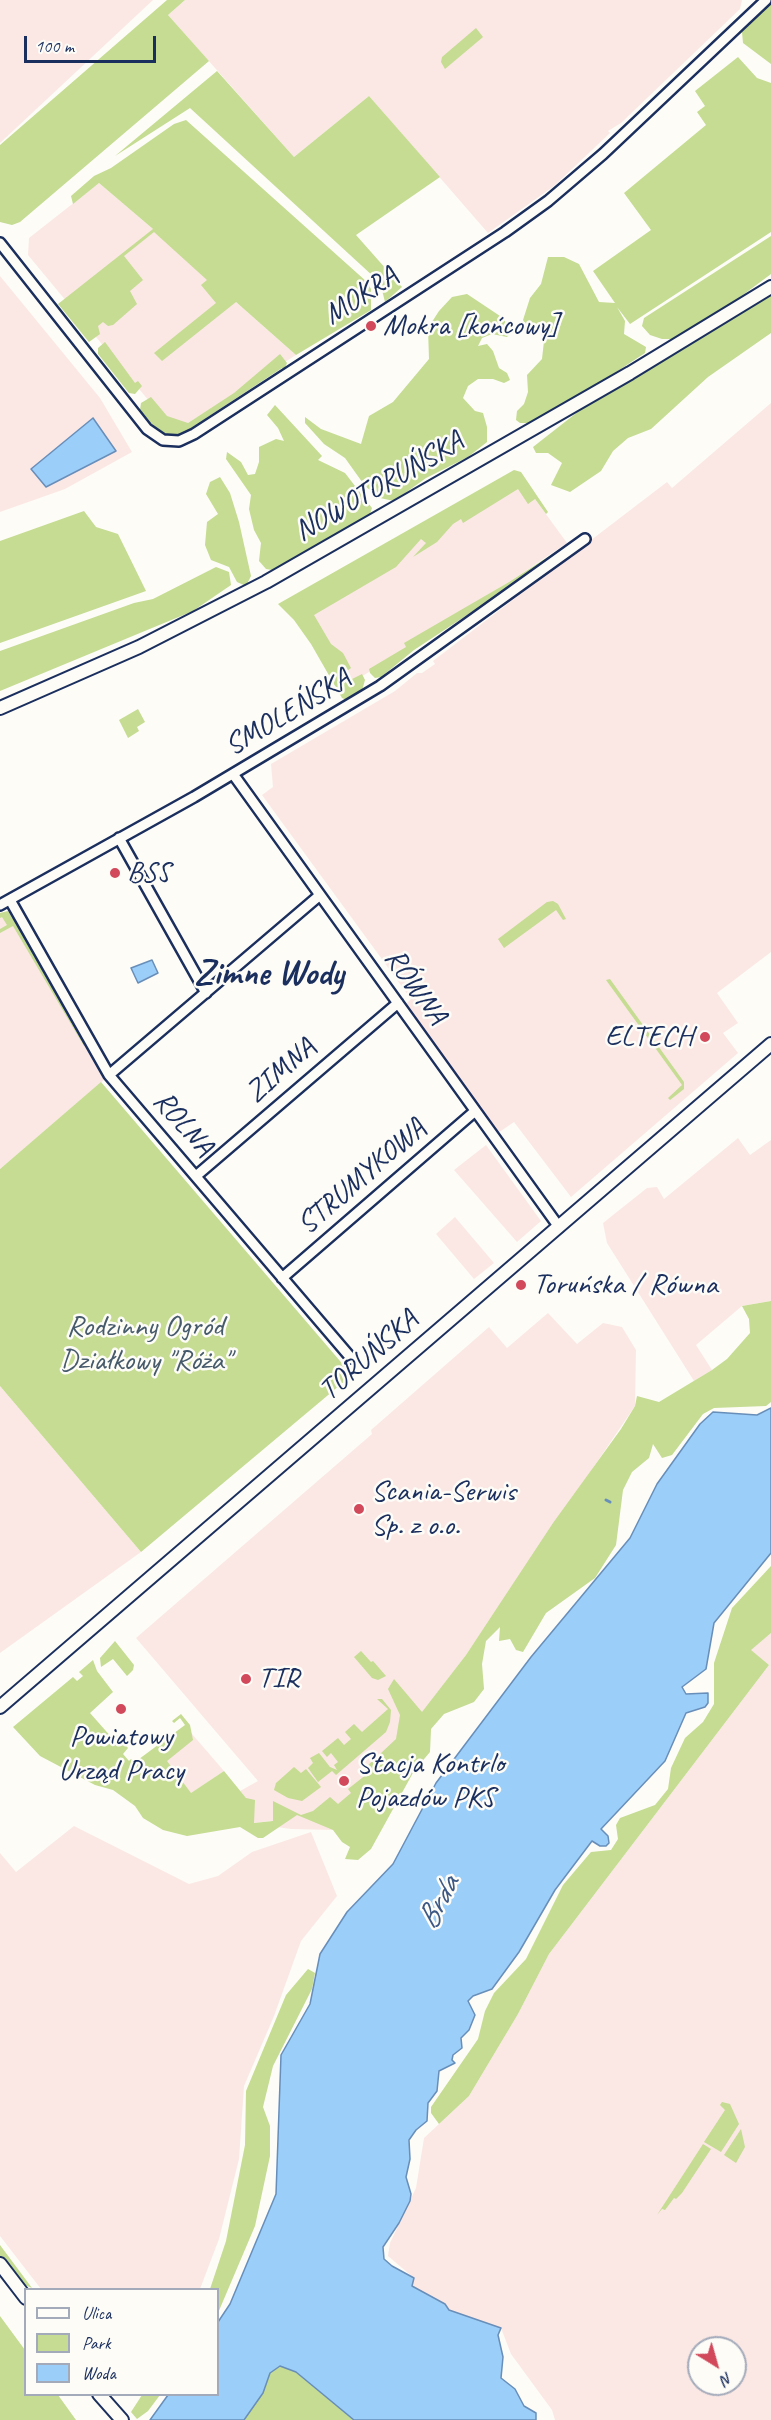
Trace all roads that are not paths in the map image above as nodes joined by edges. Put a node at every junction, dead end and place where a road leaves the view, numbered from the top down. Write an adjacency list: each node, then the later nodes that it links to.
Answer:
1 (766, 0): 2 (street, MOKRA)
2 (0, 243)
3 (771, 287): 5 (street, NOWOTORUŃSKA)
4 (585, 539): 6 (street, SMOLEŃSKA)
5 (0, 708)
6 (233, 774): 7 (street, SMOLEŃSKA); 8 (street, RÓWNA)
7 (119, 838): 9 (street, SMOLEŃSKA); 11 (street)
8 (320, 895): 11 (street); 12 (street, RÓWNA)
9 (10, 900): 10 (street, SMOLEŃSKA); 14 (street, ROLNA)
10 (0, 905)
11 (206, 993): 14 (street)
12 (398, 1003): 15 (street, RÓWNA); 16 (street, ZIMNA)
13 (771, 1044): 17 (street, TORUŃSKA)
14 (110, 1075): 16 (street, ROLNA)
15 (474, 1112): 17 (street, RÓWNA); 18 (street, STRUMYKOWA)
16 (196, 1176): 18 (street, ROLNA)
17 (559, 1227): 20 (street, TORUŃSKA)
18 (282, 1278): 19 (street, ROLNA)
19 (351, 1358)
20 (0, 1707)
21 (0, 2264): 22 (street)
22 (24, 2295)
23 (101, 2396): 24 (street)
24 (122, 2420)

